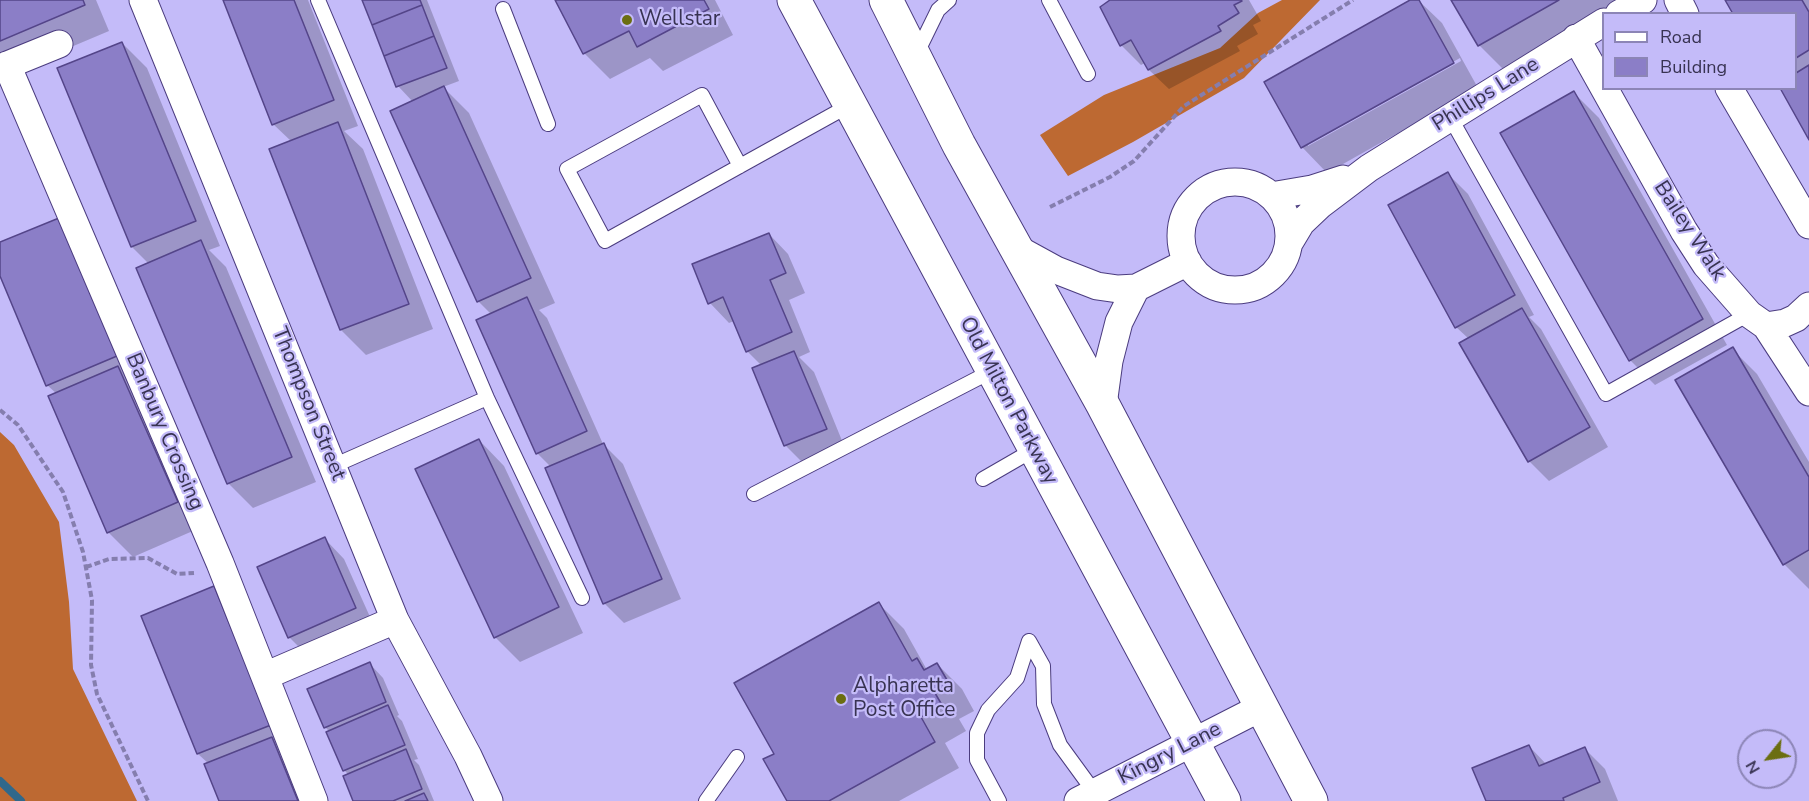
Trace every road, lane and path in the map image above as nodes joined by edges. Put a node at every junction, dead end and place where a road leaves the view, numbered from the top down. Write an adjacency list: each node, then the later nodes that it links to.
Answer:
1 (143, 0): 40 (street, Thompson Street)
2 (318, 0): 36 (lane)
3 (794, 0): 20 (highway, Old Milton Parkway)
4 (886, 0): 14 (highway)
5 (949, 0): 14 (lane)
6 (1049, 0): 16 (lane)
7 (1353, 0): 26 (path)
8 (1643, 0): 10 (street)
9 (503, 9): 22 (lane)
10 (1622, 12)
11 (1602, 23): 12 (street, Phillips Lane)
12 (1576, 38): 17 (street, Bailey Walk); 21 (street, Phillips Lane)
13 (58, 44): 15 (street)
14 (916, 57): 29 (highway)
15 (3, 66): 43 (street, Banbury Crossing)
16 (1088, 74)
17 (1602, 84)
18 (1605, 90): 33 (street, Bailey Walk)
19 (1730, 90): 27 (street)
20 (850, 105): 23 (lane); 34 (highway, Old Milton Parkway)
21 (1450, 117): 24 (street, Phillips Lane); 33 (lane)
22 (548, 124)
23 (740, 166): 23 (lane)
24 (1369, 168): 25 (street, Phillips Lane); 28 (street, Phillips Lane)
25 (1271, 196): 28 (street); 30 (street)
26 (1050, 207)
27 (1809, 225)
28 (1289, 243): 30 (street)
29 (1014, 246): 31 (street); 37 (highway)
30 (1188, 262): 31 (street)
31 (1136, 288): 37 (street)
32 (1809, 306): 33 (street)
33 (1758, 320): 35 (street, Bailey Walk)
34 (992, 371): 39 (highway, Old Milton Parkway); 42 (lane)
35 (1809, 392)
36 (487, 398): 40 (lane); 45 (lane)
37 (1103, 405): 48 (highway)
38 (0, 410): 44 (path)
39 (1035, 449): 41 (lane); 49 (highway, Old Milton Parkway)
40 (333, 466): 46 (street, Thompson Street)
41 (983, 479)
42 (754, 494)
43 (220, 563): 44 (path); 47 (street, Banbury Crossing)
44 (86, 567): 52 (path)
45 (582, 598)
46 (395, 620): 47 (street); 54 (street, Thompson Street)
47 (265, 676): 53 (street, Banbury Crossing)
48 (1262, 707): 49 (street, Kingry Lane); 58 (highway)
49 (1193, 742): 51 (street, Kingry Lane); 57 (highway, Old Milton Parkway)
50 (737, 757): 55 (lane)
51 (1087, 797): 56 (lane)
52 (148, 801)
53 (314, 801)
54 (489, 801)
55 (706, 801)
56 (999, 801)
57 (1224, 801)
58 (1311, 801)

